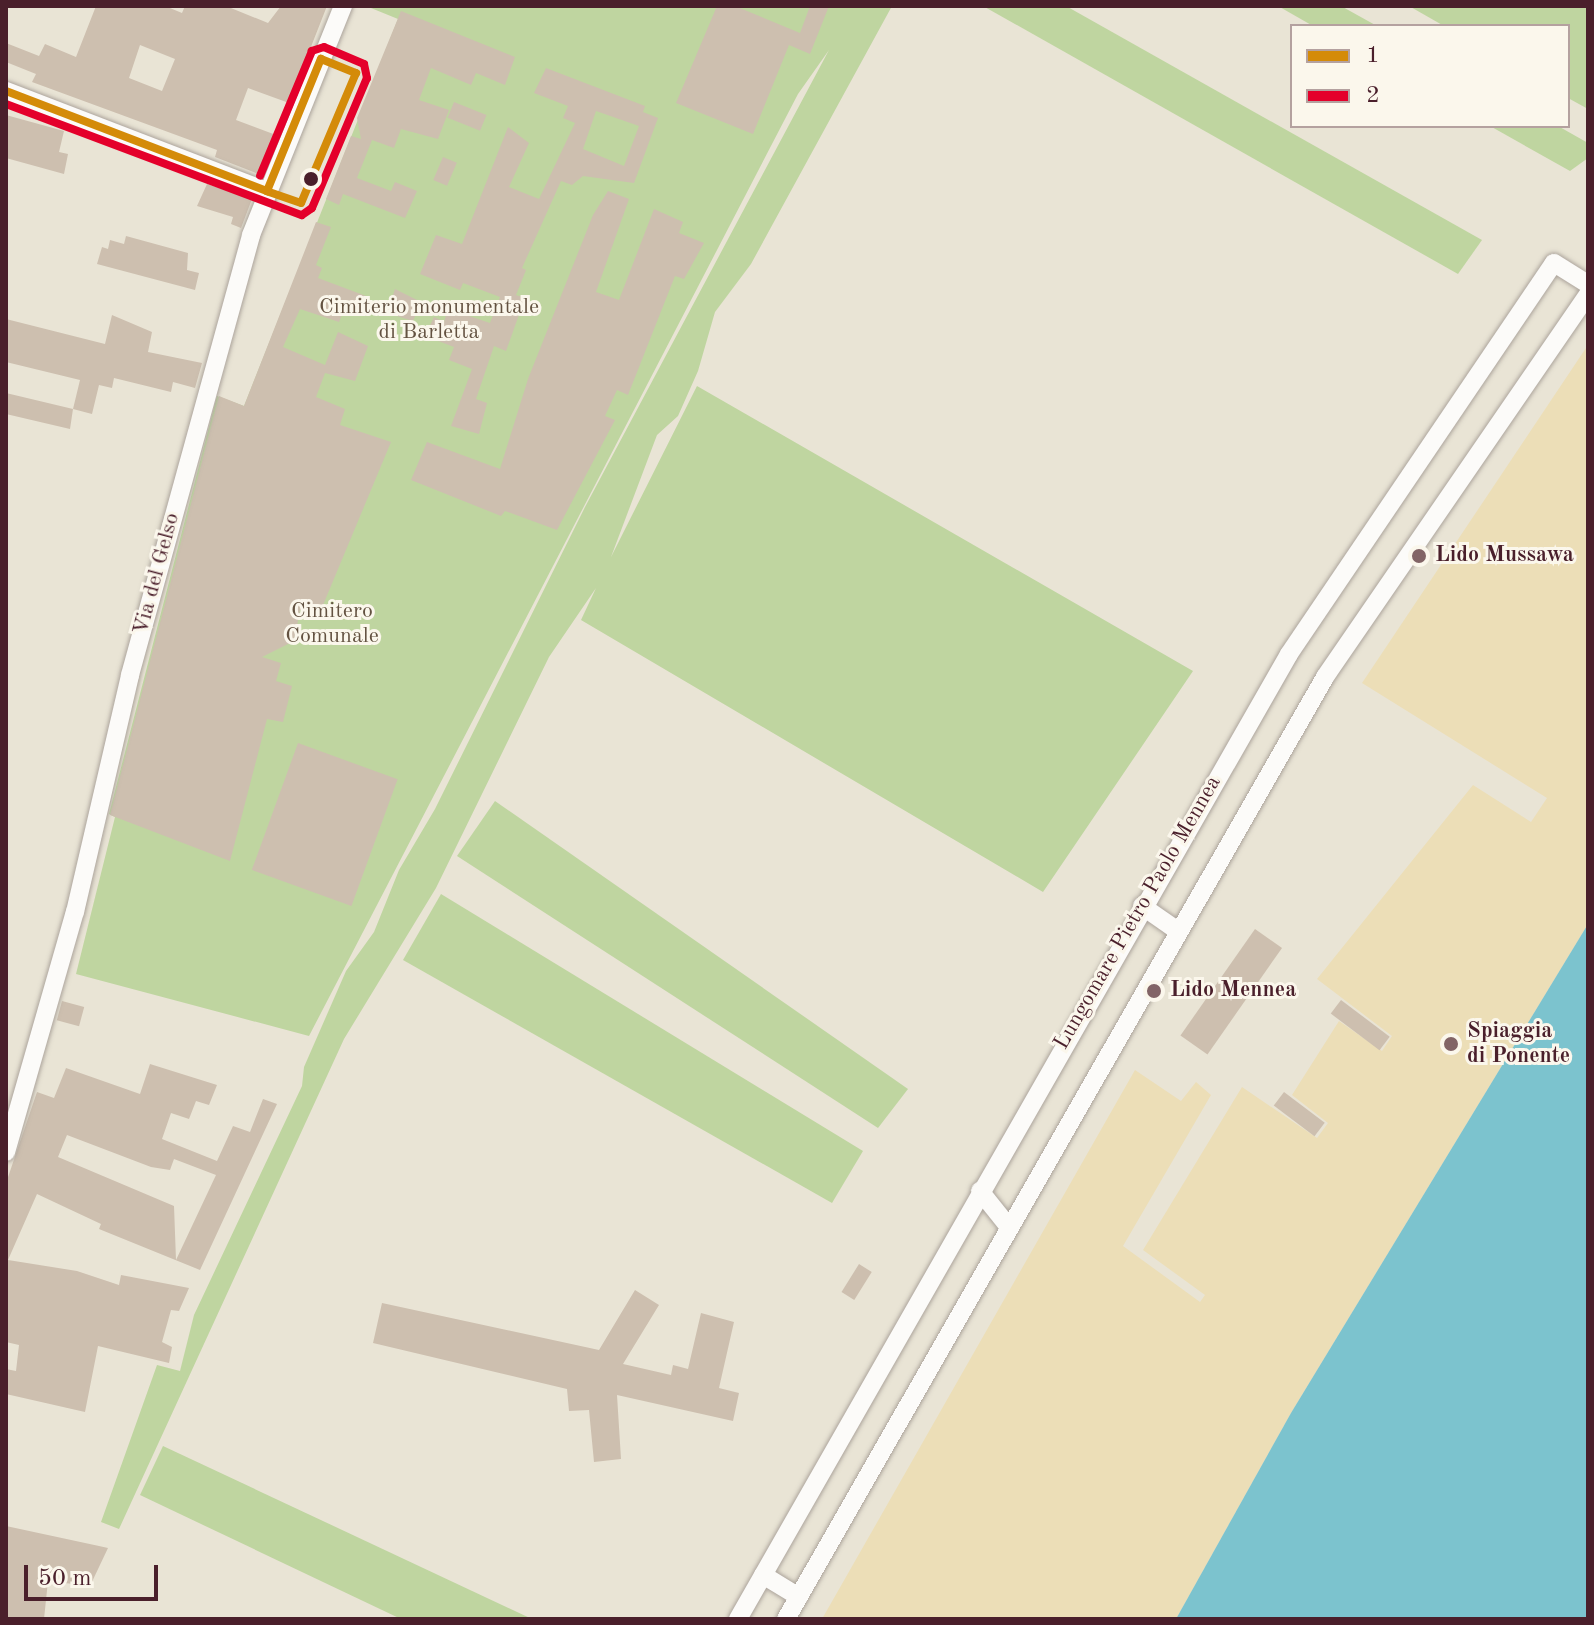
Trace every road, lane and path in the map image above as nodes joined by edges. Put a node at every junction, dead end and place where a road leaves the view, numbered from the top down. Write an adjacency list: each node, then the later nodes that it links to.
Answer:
1 (343, 6): 3 (street, Via del Gelso)
2 (6, 91): 3 (street)
3 (267, 191): 8 (street, Via del Gelso)
4 (1588, 284): 6 (street, Lungomare Pietro Paolo Mennea)
5 (1588, 294): 7 (street, Lungomare Pietro Paolo Mennea)
6 (1142, 906): 7 (street); 9 (street, Lungomare Pietro Paolo Mennea)
7 (1178, 931): 10 (street, Lungomare Pietro Paolo Mennea)
8 (6, 1152)
9 (980, 1191): 10 (street); 11 (street, Lungomare Pietro Paolo Mennea)
10 (1008, 1226): 12 (street, Lungomare Pietro Paolo Mennea)
11 (763, 1575): 12 (street); 13 (street, Lungomare Pietro Paolo Mennea)
12 (799, 1597): 14 (street, Lungomare Pietro Paolo Mennea)
13 (738, 1619)
14 (786, 1619)

